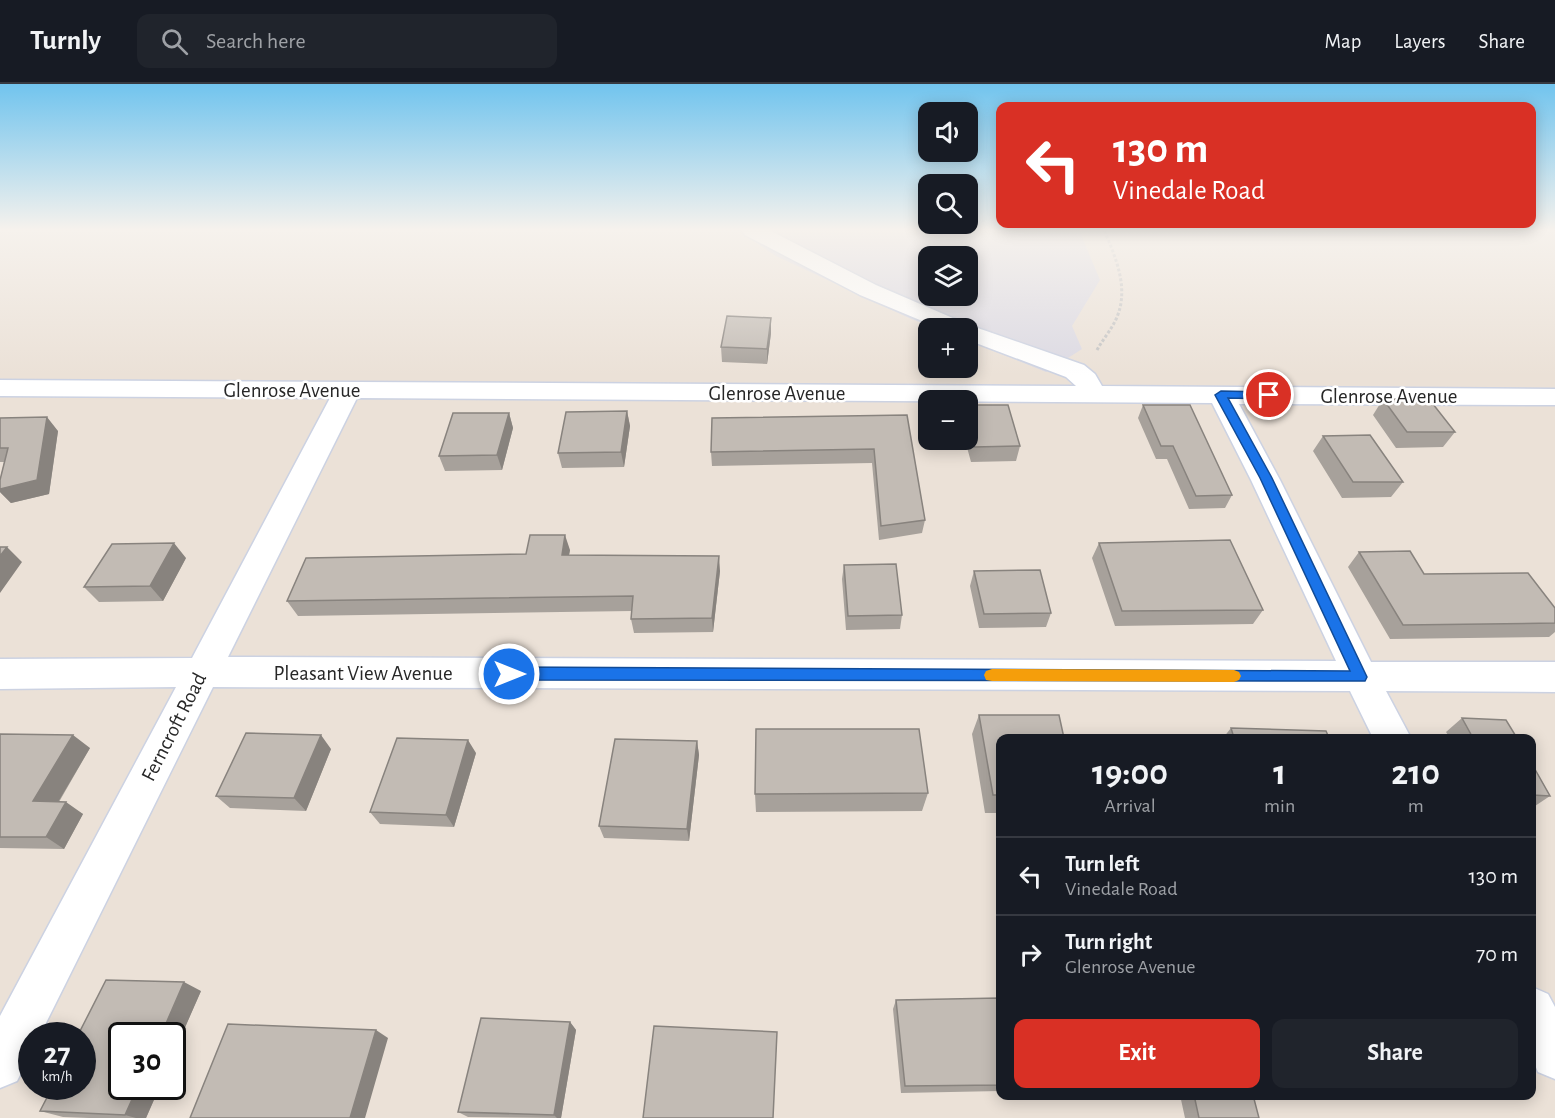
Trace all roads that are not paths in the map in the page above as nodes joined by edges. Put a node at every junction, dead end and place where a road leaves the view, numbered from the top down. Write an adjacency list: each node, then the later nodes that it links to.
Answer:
1 (845, 278): 2 (street)
2 (935, 318)
3 (978, 336): 6 (street)
4 (0, 388): 5 (street, Glenrose Avenue)
5 (348, 390): 6 (street, Glenrose Avenue); 9 (street, Ferncroft Road)
6 (1093, 394): 7 (street, Glenrose Avenue)
7 (1221, 395): 8 (street, Glenrose Avenue); 11 (street)
8 (1555, 397)
9 (202, 672): 10 (street, Pleasant View Avenue); 11 (street, Pleasant View Avenue); 16 (street, Ferncroft Road)
10 (0, 674)
11 (1360, 677): 12 (street, Pleasant View Avenue); 13 (street)
12 (1555, 677)
13 (1390, 734)
14 (1536, 1018): 15 (street)
15 (1555, 1055)
16 (0, 1064)

